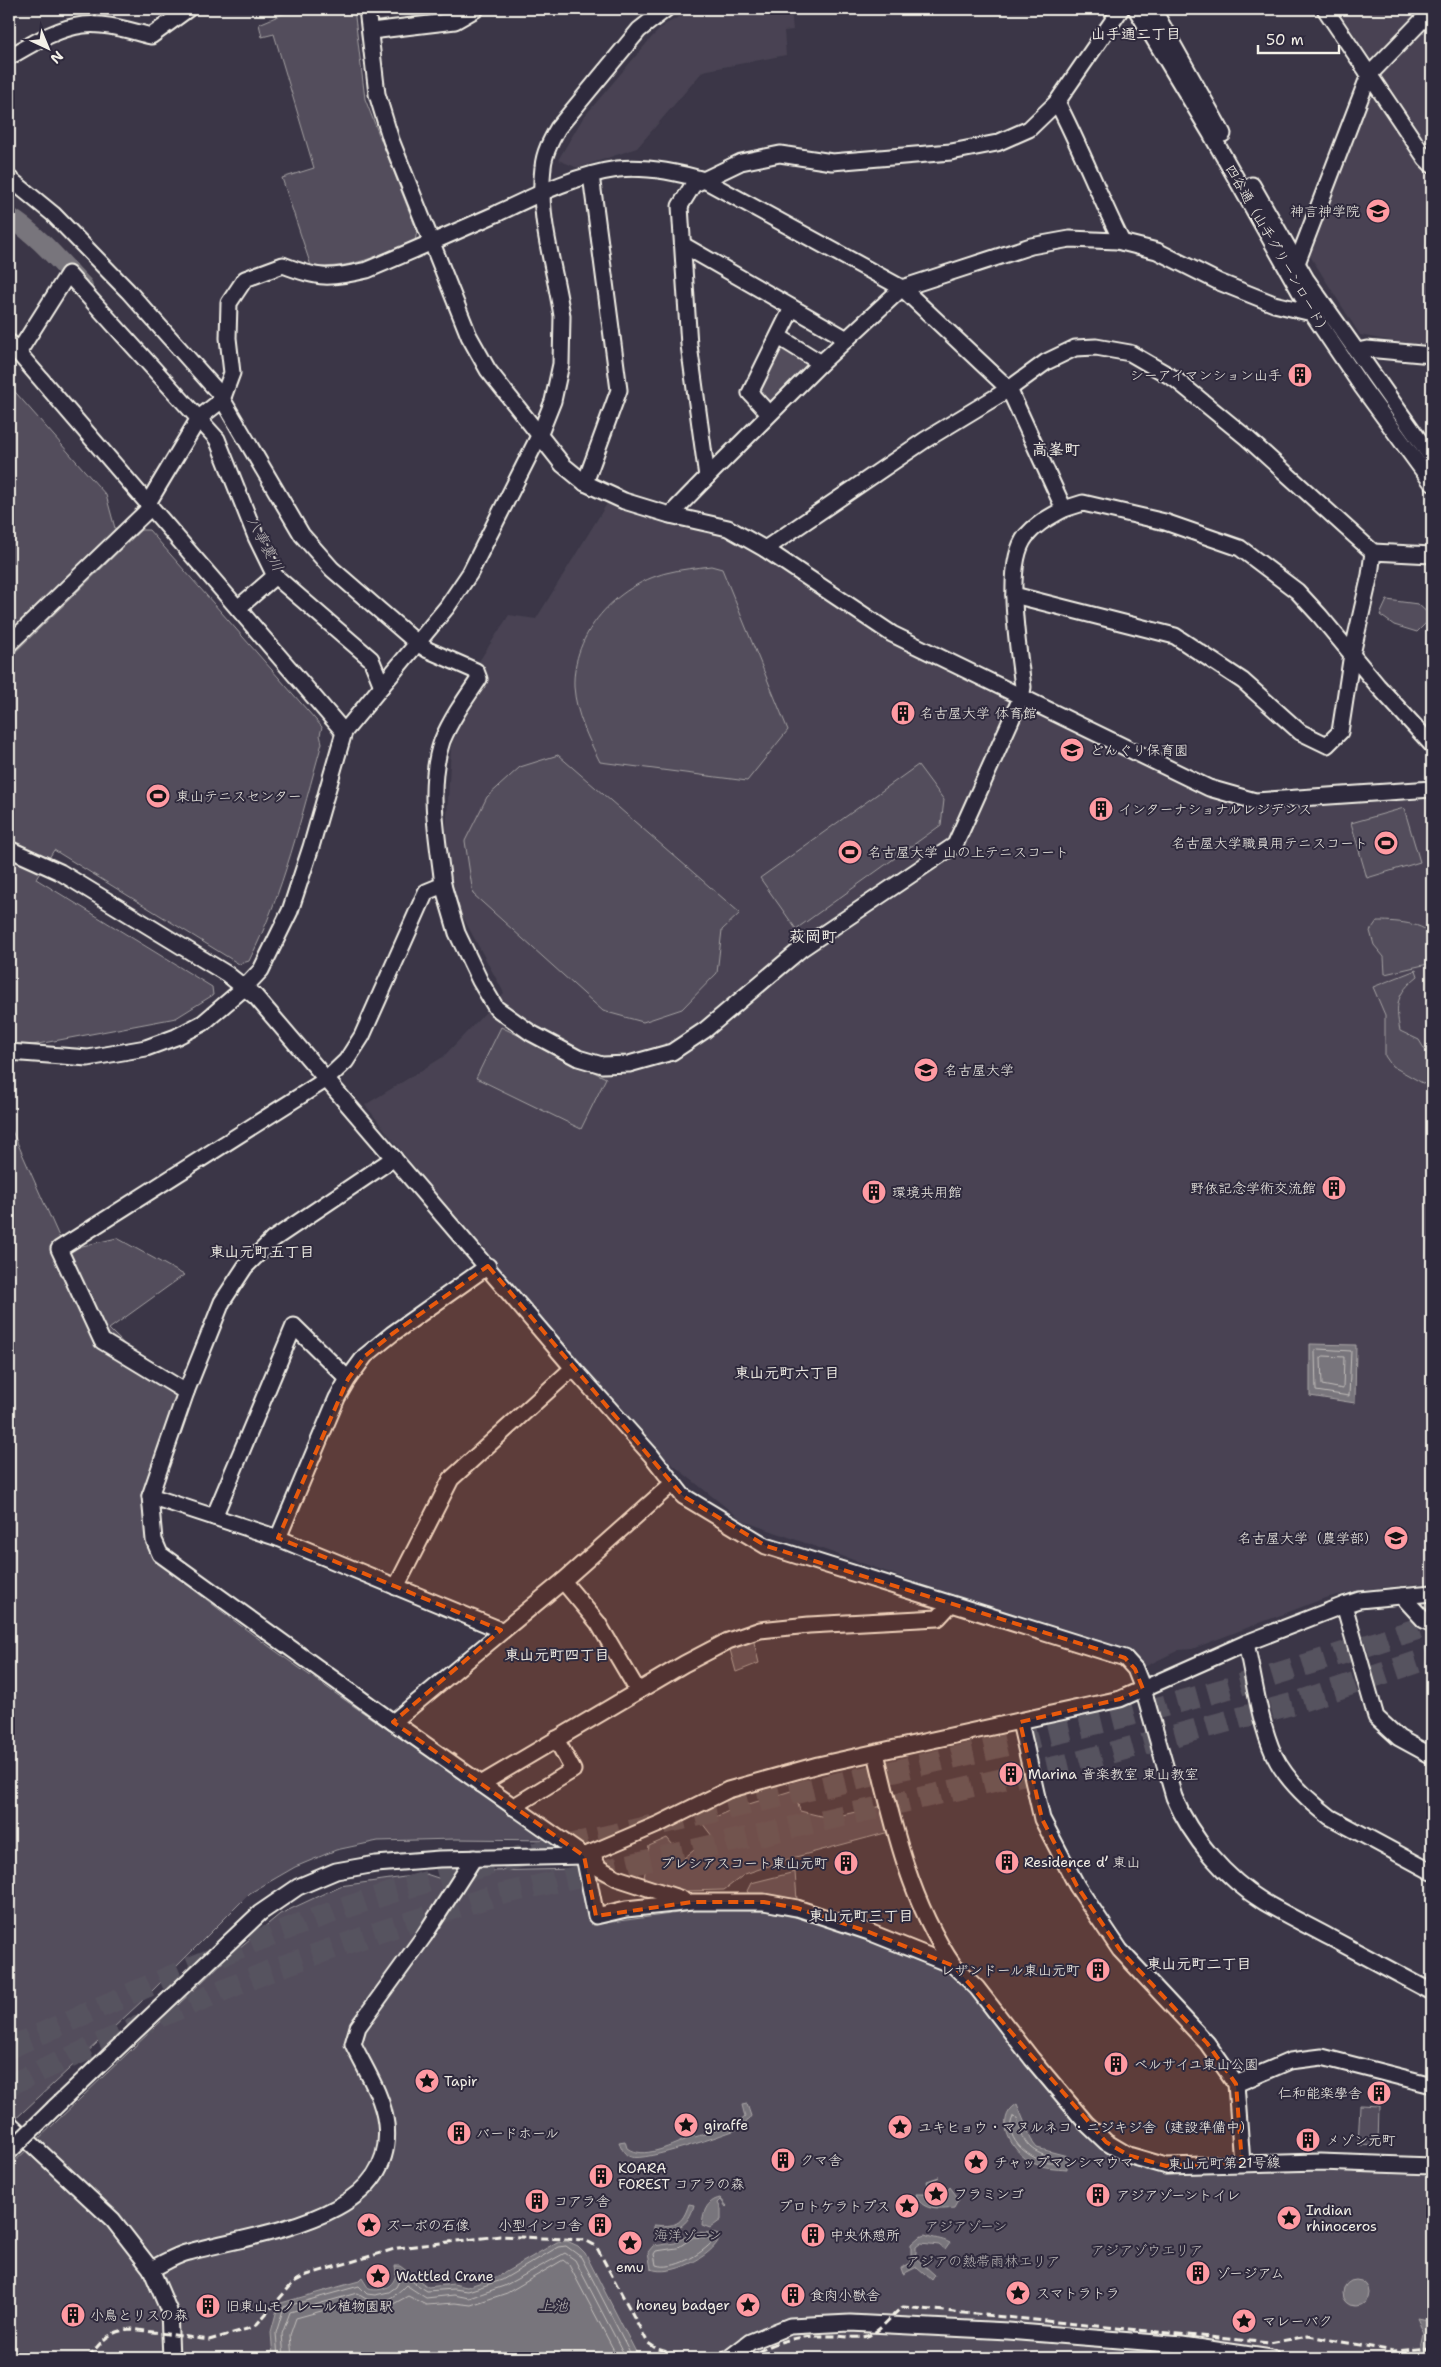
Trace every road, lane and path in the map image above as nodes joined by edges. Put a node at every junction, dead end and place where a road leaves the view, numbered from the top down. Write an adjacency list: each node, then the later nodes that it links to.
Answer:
1 (188, 9): 11 (street)
2 (367, 9): 10 (street)
3 (476, 9): 10 (street)
4 (666, 9): 18 (street)
5 (1120, 9): 13 (street)
6 (1136, 9): 25 (street, 四谷通（山手グリーンロード）)
7 (1154, 9): 22 (street)
8 (1325, 9): 12 (street)
9 (1432, 10): 12 (street)
10 (370, 31): 20 (street)
11 (9, 57)
12 (1369, 75): 14 (street); 22 (street)
13 (1057, 102): 17 (street); 19 (street)
14 (1432, 165)
15 (591, 175): 17 (street); 18 (street); 39 (street)
16 (9, 178): 33 (street)
17 (704, 180): 21 (street); 23 (street)
18 (542, 193): 20 (street); 36 (street)
19 (1122, 242): 23 (street); 25 (street)
20 (432, 243): 33 (street); 36 (street)
21 (683, 245): 24 (street); 38 (street)
22 (1297, 264): 29 (street)
23 (902, 288): 27 (street); 32 (street)
24 (792, 308): 26 (street); 27 (street)
25 (1312, 312): 40 (street, 四谷通（山手グリーンロード）)
26 (778, 336): 31 (street); 34 (street)
27 (847, 339): 31 (street)
28 (14, 348): 35 (street); 41 (street)
29 (1358, 351): 30 (street); 37 (street)
30 (1432, 355)
31 (821, 363): 34 (street)
32 (1009, 389): 42 (street); 44 (street); 45 (street)
33 (222, 400): 35 (street); 50 (street)
34 (769, 414): 38 (street)
35 (199, 418): 41 (street); 47 (street)
36 (539, 436): 39 (street); 50 (street)
37 (1432, 458)
38 (707, 477): 43 (street)
39 (585, 483): 43 (street)
40 (1432, 483)
41 (150, 505): 49 (street); 51 (street)
42 (1064, 509): 48 (street); 52 (street)
43 (670, 515): 44 (street)
44 (765, 549): 54 (street)
45 (1373, 552): 46 (street); 52 (street)
46 (1432, 555)
47 (275, 576): 49 (street); 53 (street)
48 (1014, 594): 52 (street); 54 (street)
49 (238, 608): 55 (street)
50 (416, 642): 53 (street); 59 (street)
51 (9, 644)
52 (1352, 654): 56 (street)
53 (382, 686): 55 (street)
54 (1021, 698): 57 (street); 59 (street)
55 (344, 732): 60 (street)
56 (1432, 745)
57 (1432, 789)
58 (9, 848): 60 (street)
59 (443, 885): 62 (street)
60 (244, 988): 61 (street); 62 (street)
61 (9, 1052)
62 (327, 1079): 63 (street); 67 (street)
63 (394, 1158): 64 (street); 67 (street)
64 (488, 1266): 65 (street); 66 (street)
65 (574, 1368): 68 (street); 73 (street)
66 (348, 1378): 70 (street); 71 (street)
67 (186, 1392): 69 (street)
68 (673, 1484): 72 (street); 76 (street)
69 (150, 1496): 70 (street); 83 (street)
70 (214, 1518): 71 (street)
71 (278, 1538): 73 (street)
72 (563, 1581): 79 (street); 82 (street)
73 (396, 1587): 79 (street)
74 (1432, 1593): 75 (street)
75 (1402, 1596): 77 (street); 78 (street)
76 (951, 1604): 81 (street); 82 (street)
77 (1344, 1605): 80 (street); 87 (street)
78 (1432, 1624)
79 (501, 1630): 83 (street)
80 (1246, 1643): 81 (street); 92 (street)
81 (1144, 1688): 84 (street); 95 (street)
82 (638, 1691): 85 (street)
83 (393, 1722): 88 (street)
84 (1020, 1722): 86 (street); 96 (street)
85 (556, 1739): 88 (street); 89 (street)
86 (876, 1753): 90 (street); 94 (street)
87 (1432, 1756)
88 (481, 1784): 89 (street)
89 (513, 1807): 90 (street)
90 (587, 1855): 91 (street); 93 (street); 93 (street)
91 (474, 1858): 99 (street, bridge); 102 (street)
92 (1432, 1872)
93 (692, 1902): 94 (street)
94 (954, 1966): 100 (street, 東山元町第21号線)
95 (1432, 1992)
96 (1236, 2084): 97 (street); 100 (street)
97 (1432, 2085)
98 (9, 2123): 102 (street)
99 (9, 2152)
100 (1242, 2163): 101 (street, 東山元町第21号線)
101 (1432, 2166)
102 (151, 2269): 103 (street)
103 (171, 2358)
104 (729, 2358): 105 (street)
105 (1271, 2358)

